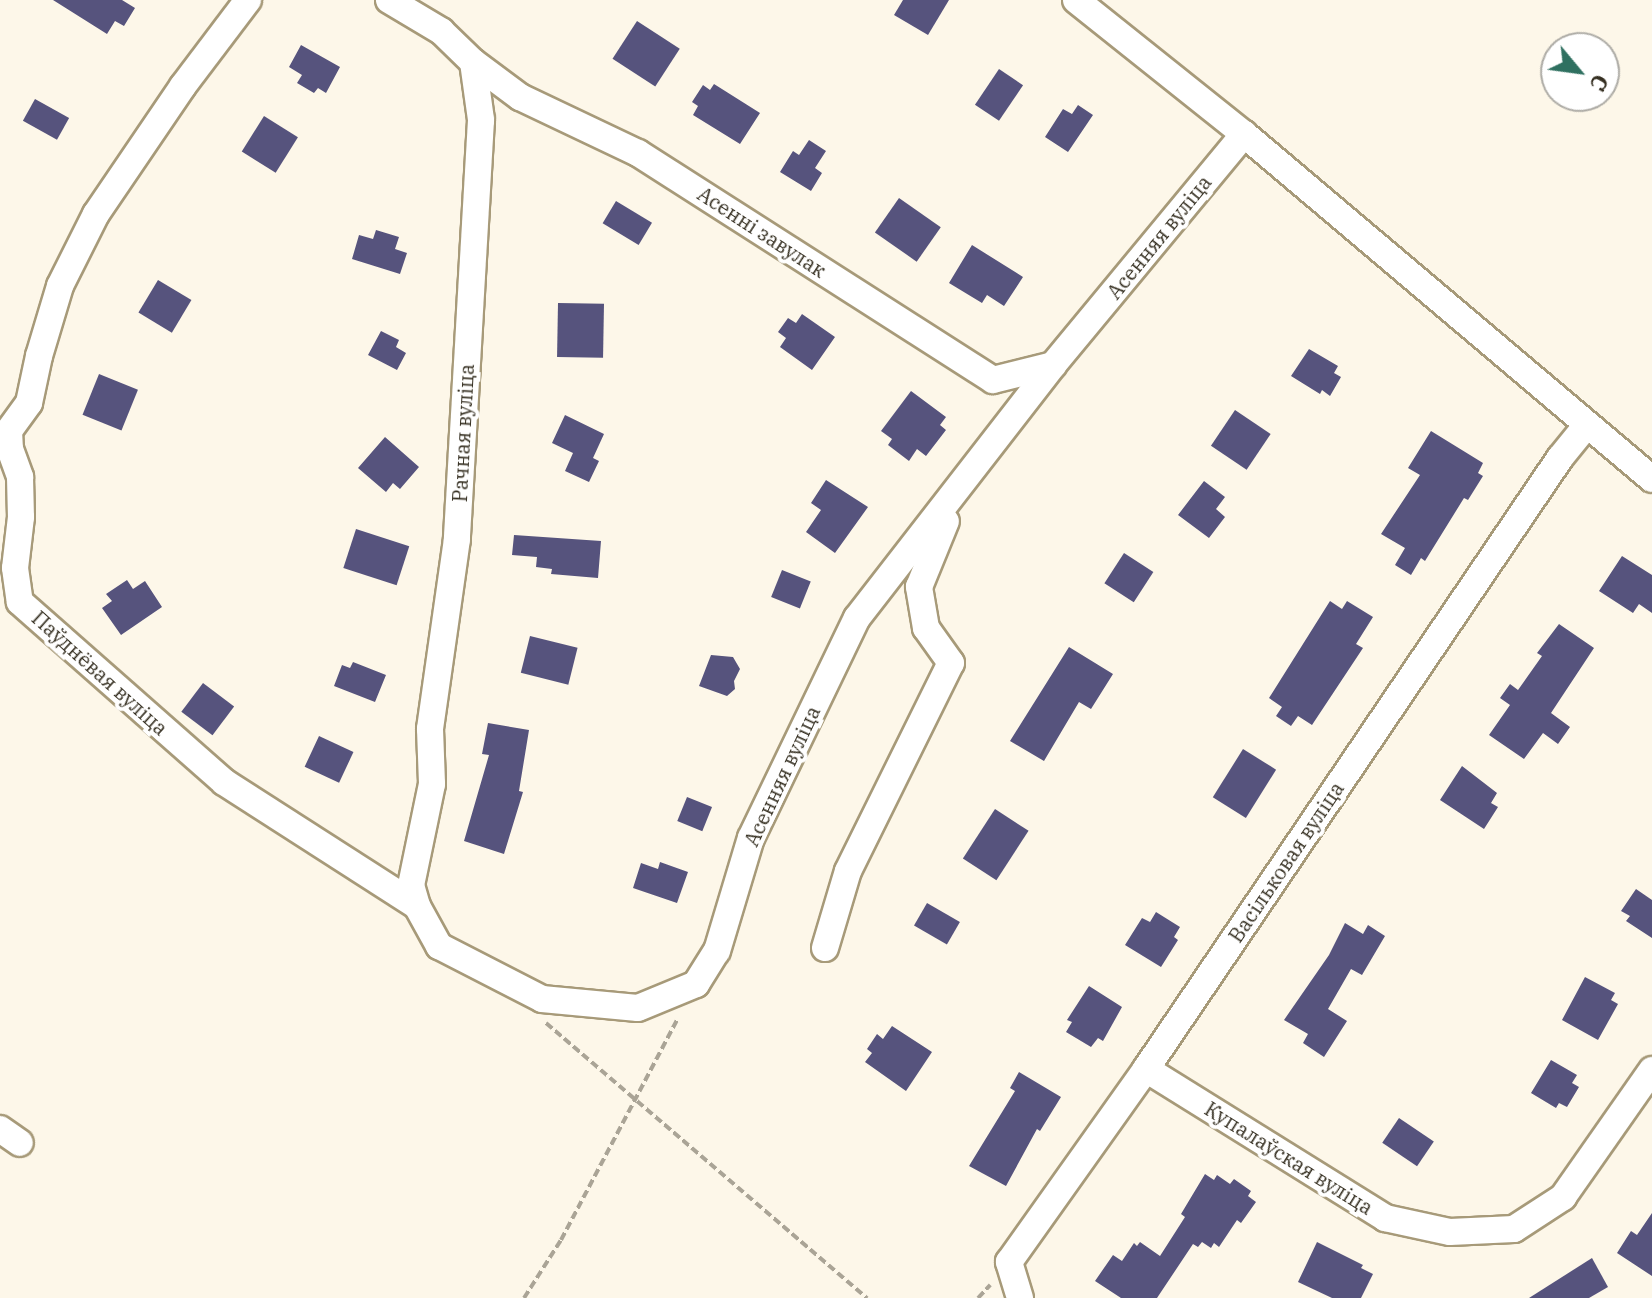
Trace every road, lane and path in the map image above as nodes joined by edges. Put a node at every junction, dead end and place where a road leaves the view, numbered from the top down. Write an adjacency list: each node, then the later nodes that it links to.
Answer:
1 (248, 0): 10 (street, Паўднёвая вуліца)
2 (389, 0): 4 (street)
3 (1076, 0): 5 (street)
4 (473, 62): 6 (street, Асенні завулак); 10 (street, Рачная вуліца)
5 (1244, 134): 6 (street, Асенняя вуліца); 7 (street)
6 (1053, 365): 9 (street, Асенняя вуліца)
7 (1586, 426): 8 (street); 14 (street, Васільковая вуліца)
8 (1652, 479)
9 (958, 492): 11 (street, Асенняя вуліца); 12 (street, Асенняя вуліца)
10 (417, 906): 13 (street)
11 (825, 948)
12 (696, 984): 13 (street); 16 (path)
13 (541, 1008): 16 (path)
14 (1146, 1069): 15 (street, Купалаўская вуліца); 19 (street, Васільковая вуліца)
15 (1652, 1070)
16 (635, 1099): 17 (path); 18 (path)
17 (524, 1298)
18 (867, 1298)
19 (1020, 1298)

